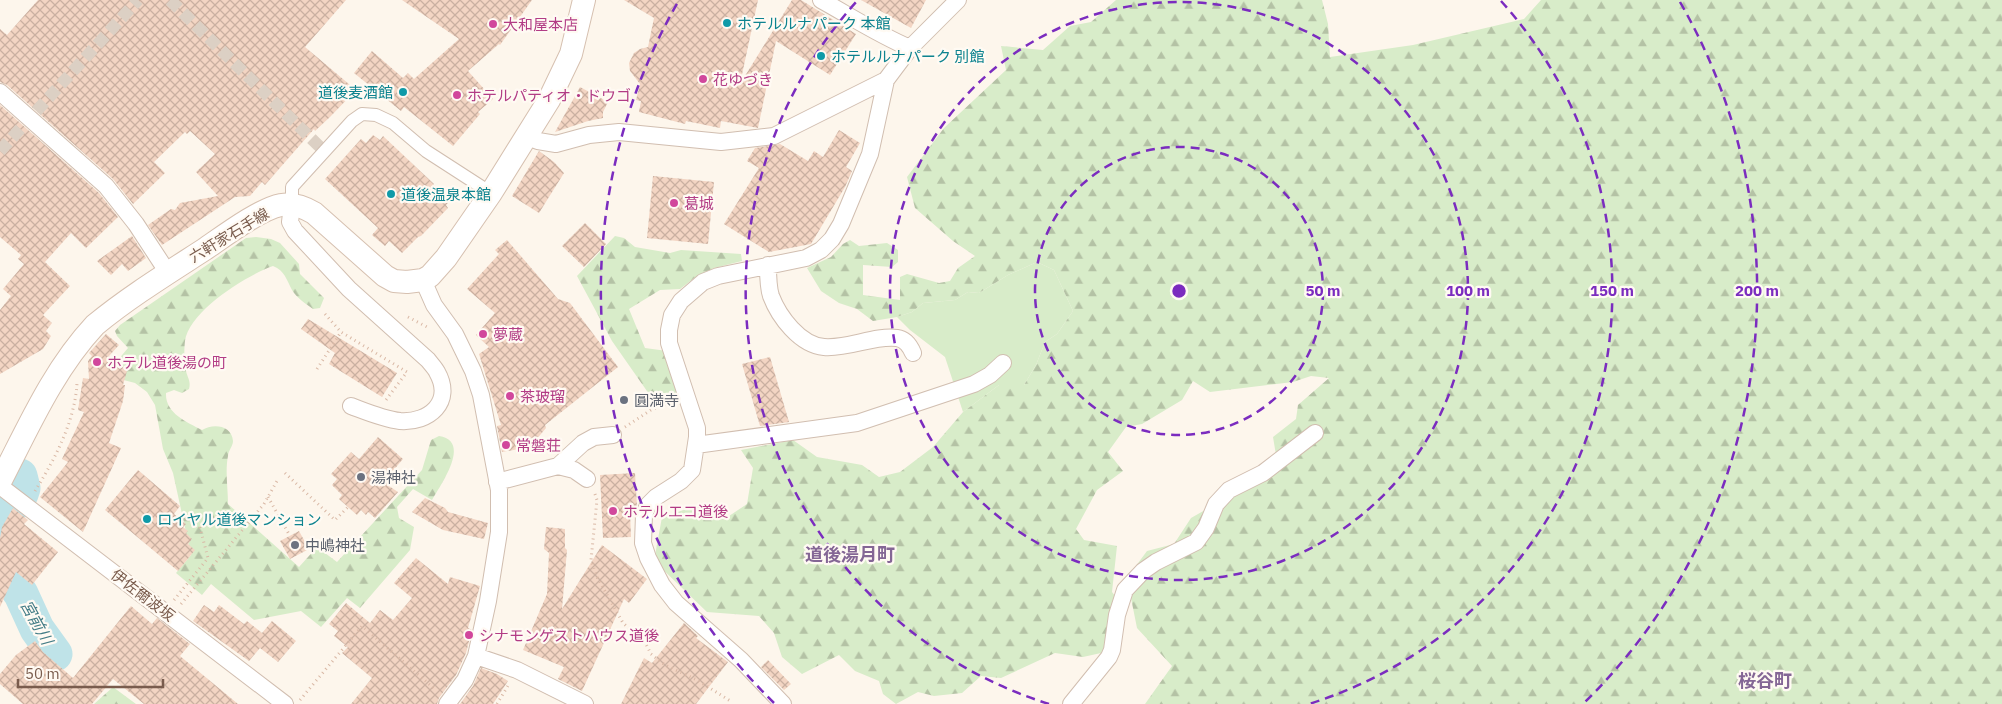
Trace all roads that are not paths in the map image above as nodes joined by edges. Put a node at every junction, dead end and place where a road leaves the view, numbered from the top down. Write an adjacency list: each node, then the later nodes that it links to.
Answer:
1 (584, 0): 7 (main road)
2 (821, 0): 4 (street)
3 (958, 0): 4 (street)
4 (910, 48): 5 (street)
5 (886, 80): 7 (street); 10 (street)
6 (0, 92): 11 (street)
7 (525, 136): 8 (main road)
8 (492, 194): 9 (street); 12 (main road)
9 (292, 205): 11 (main road, 六軒家石手線); 12 (main road); 15 (street)
10 (768, 265): 13 (street); 18 (street)
11 (168, 273): 21 (main road, 六軒家石手線)
12 (423, 280): 22 (street)
13 (913, 353)
14 (1003, 363): 18 (street)
15 (351, 406)
16 (1315, 433): 29 (street)
17 (613, 435): 19 (street)
18 (696, 445): 28 (street)
19 (558, 466): 20 (street); 22 (street)
20 (587, 479)
21 (0, 482)
22 (497, 482): 24 (street)
23 (0, 486): 26 (street, 伊佐爾波坂)
24 (476, 656): 25 (street); 27 (street)
25 (448, 703)
26 (285, 704)
27 (585, 704)
28 (783, 704)
29 (1071, 704)

